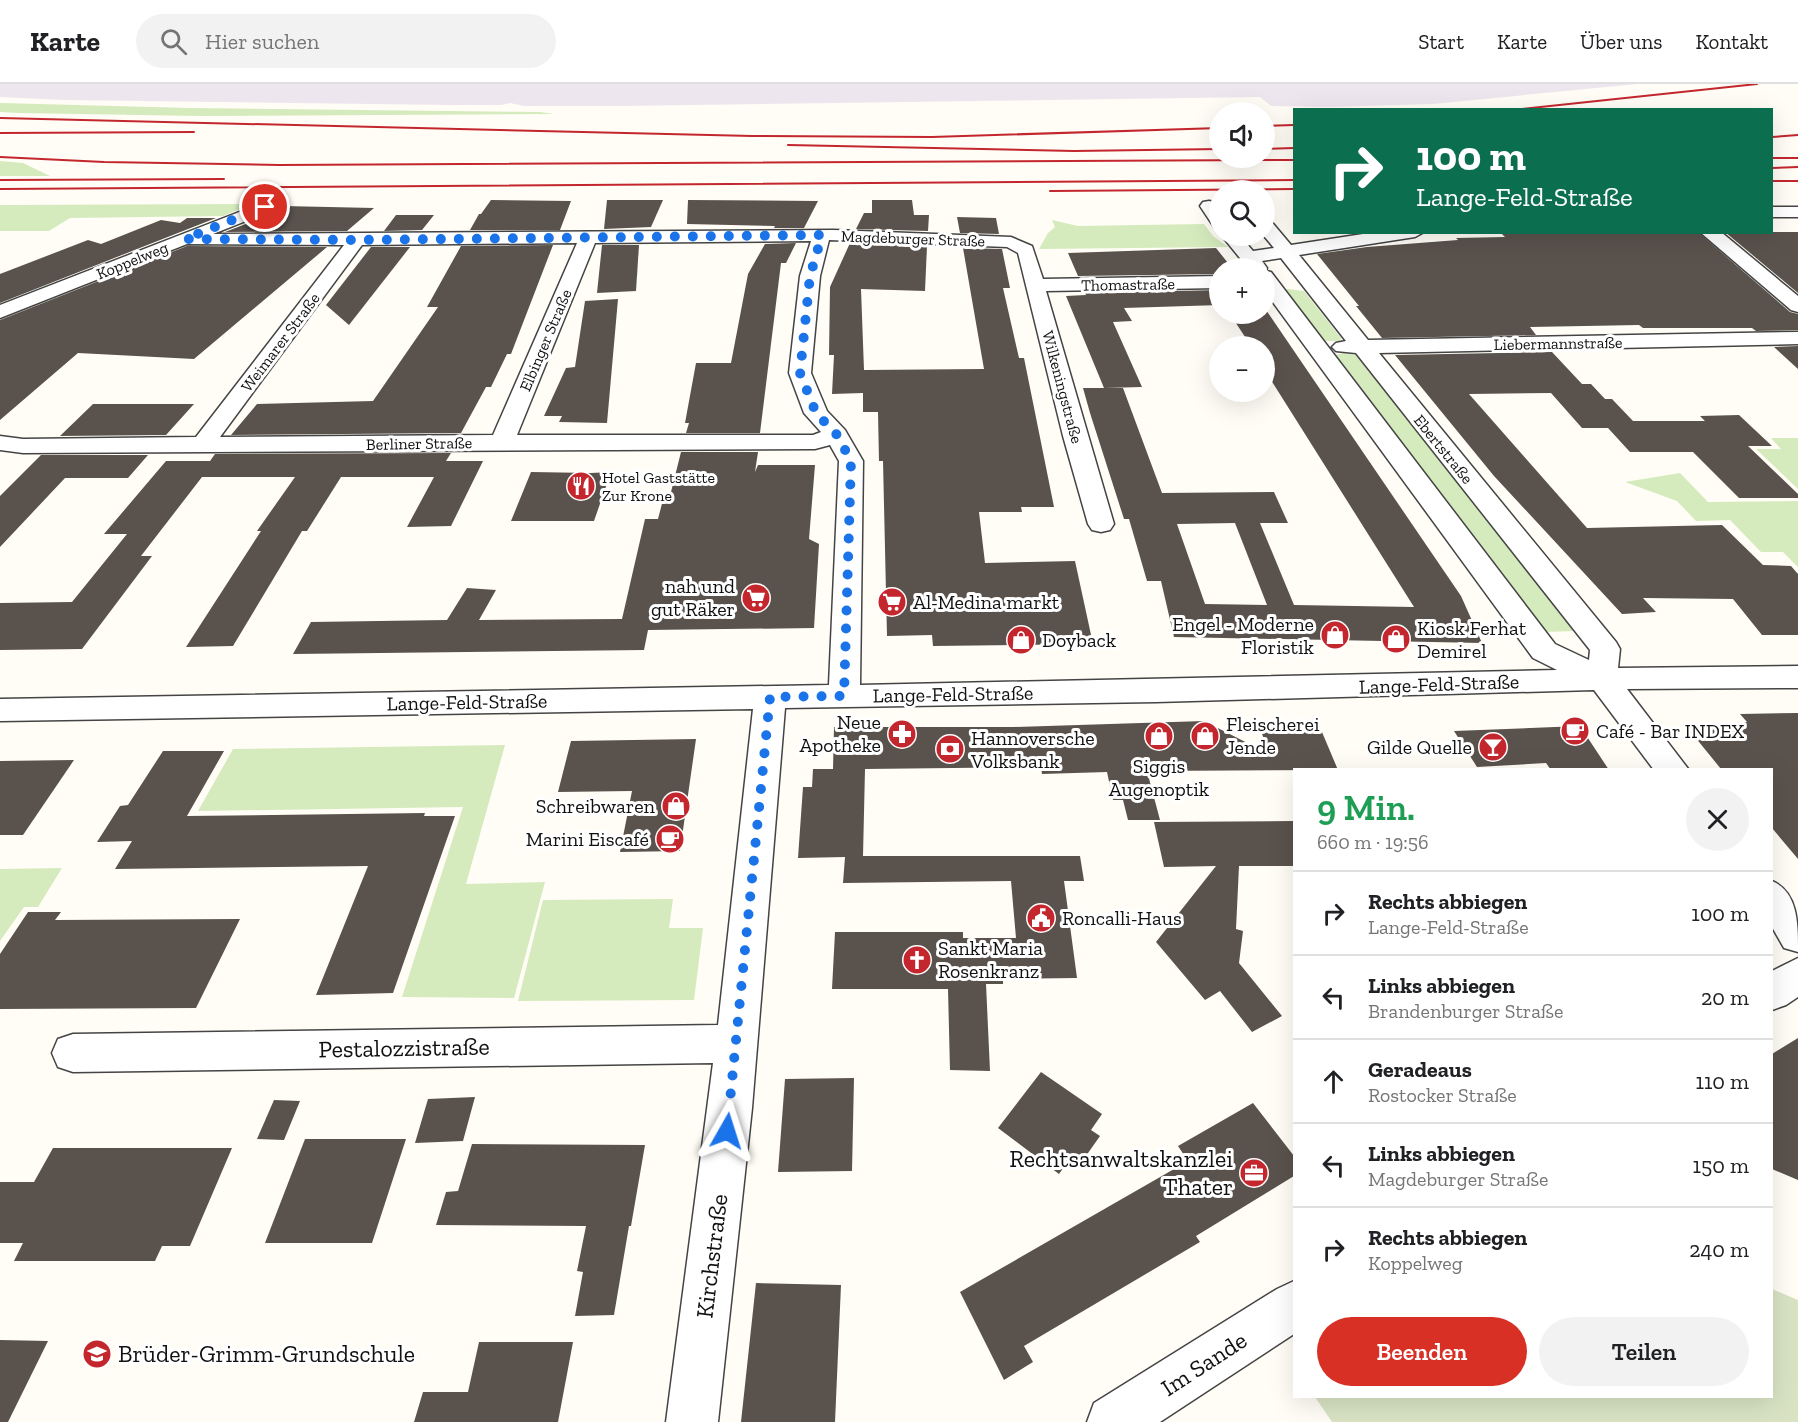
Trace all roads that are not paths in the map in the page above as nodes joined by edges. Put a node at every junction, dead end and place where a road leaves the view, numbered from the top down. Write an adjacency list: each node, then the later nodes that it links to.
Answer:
1 (265, 207): 8 (street, Koppelweg)
2 (1773, 212): 3 (street)
3 (1798, 212)
4 (1402, 234): 13 (street)
5 (1711, 234): 21 (street)
6 (822, 235): 7 (street, Magdeburger Straße); 12 (street, Magdeburger Straße); 26 (street)
7 (588, 238): 10 (street, Magdeburger Straße); 27 (street, Elbinger Straße)
8 (185, 239): 10 (street, Magdeburger Straße); 22 (street, Koppelweg)
9 (1275, 239): 13 (street, Ebertstraße)
10 (357, 240): 29 (street, Weimarer Straße)
11 (1238, 246): 14 (street, Ebertstraße)
12 (1026, 250): 19 (street, Wilkeningstraße)
13 (1285, 252): 15 (street); 18 (street, Ebertstraße)
14 (1248, 258)
15 (1275, 261)
16 (1275, 276): 18 (street)
17 (1209, 282): 19 (street, Thomastraße)
18 (1309, 282): 24 (street, Ebertstraße)
19 (1036, 285): 30 (street, Wilkeningstraße)
20 (1275, 291): 25 (street, Ebertstraße)
21 (1798, 306)
22 (0, 312)
23 (1798, 338): 24 (street, Liebermannstraße)
24 (1360, 346): 25 (street, Liebermannstraße); 32 (street, Ebertstraße)
25 (1318, 348): 32 (street, Ebertstraße)
26 (837, 435): 27 (street, Berliner Straße); 33 (street)
27 (502, 442): 29 (street, Berliner Straße)
28 (0, 443): 29 (street, Berliner Straße)
29 (203, 444)
30 (1101, 524)
31 (1798, 677): 32 (street, Lange-Feld-Straße)
32 (1602, 679): 33 (street, Lange-Feld-Straße); 36 (street, Ebertstraße)
33 (844, 696): 34 (street, Lange-Feld-Straße)
34 (770, 697): 35 (street, Lange-Feld-Straße); 41 (street, Kirchstraße)
35 (0, 710)
36 (1670, 768)
37 (1773, 898): 38 (street)
38 (1798, 936)
39 (1798, 975): 40 (street)
40 (1773, 991)
41 (735, 1044): 42 (street, Pestalozzistraße); 44 (street, Kirchstraße)
42 (73, 1053)
43 (1293, 1307): 45 (street, Im Sande)
44 (692, 1422)
45 (1113, 1422)

